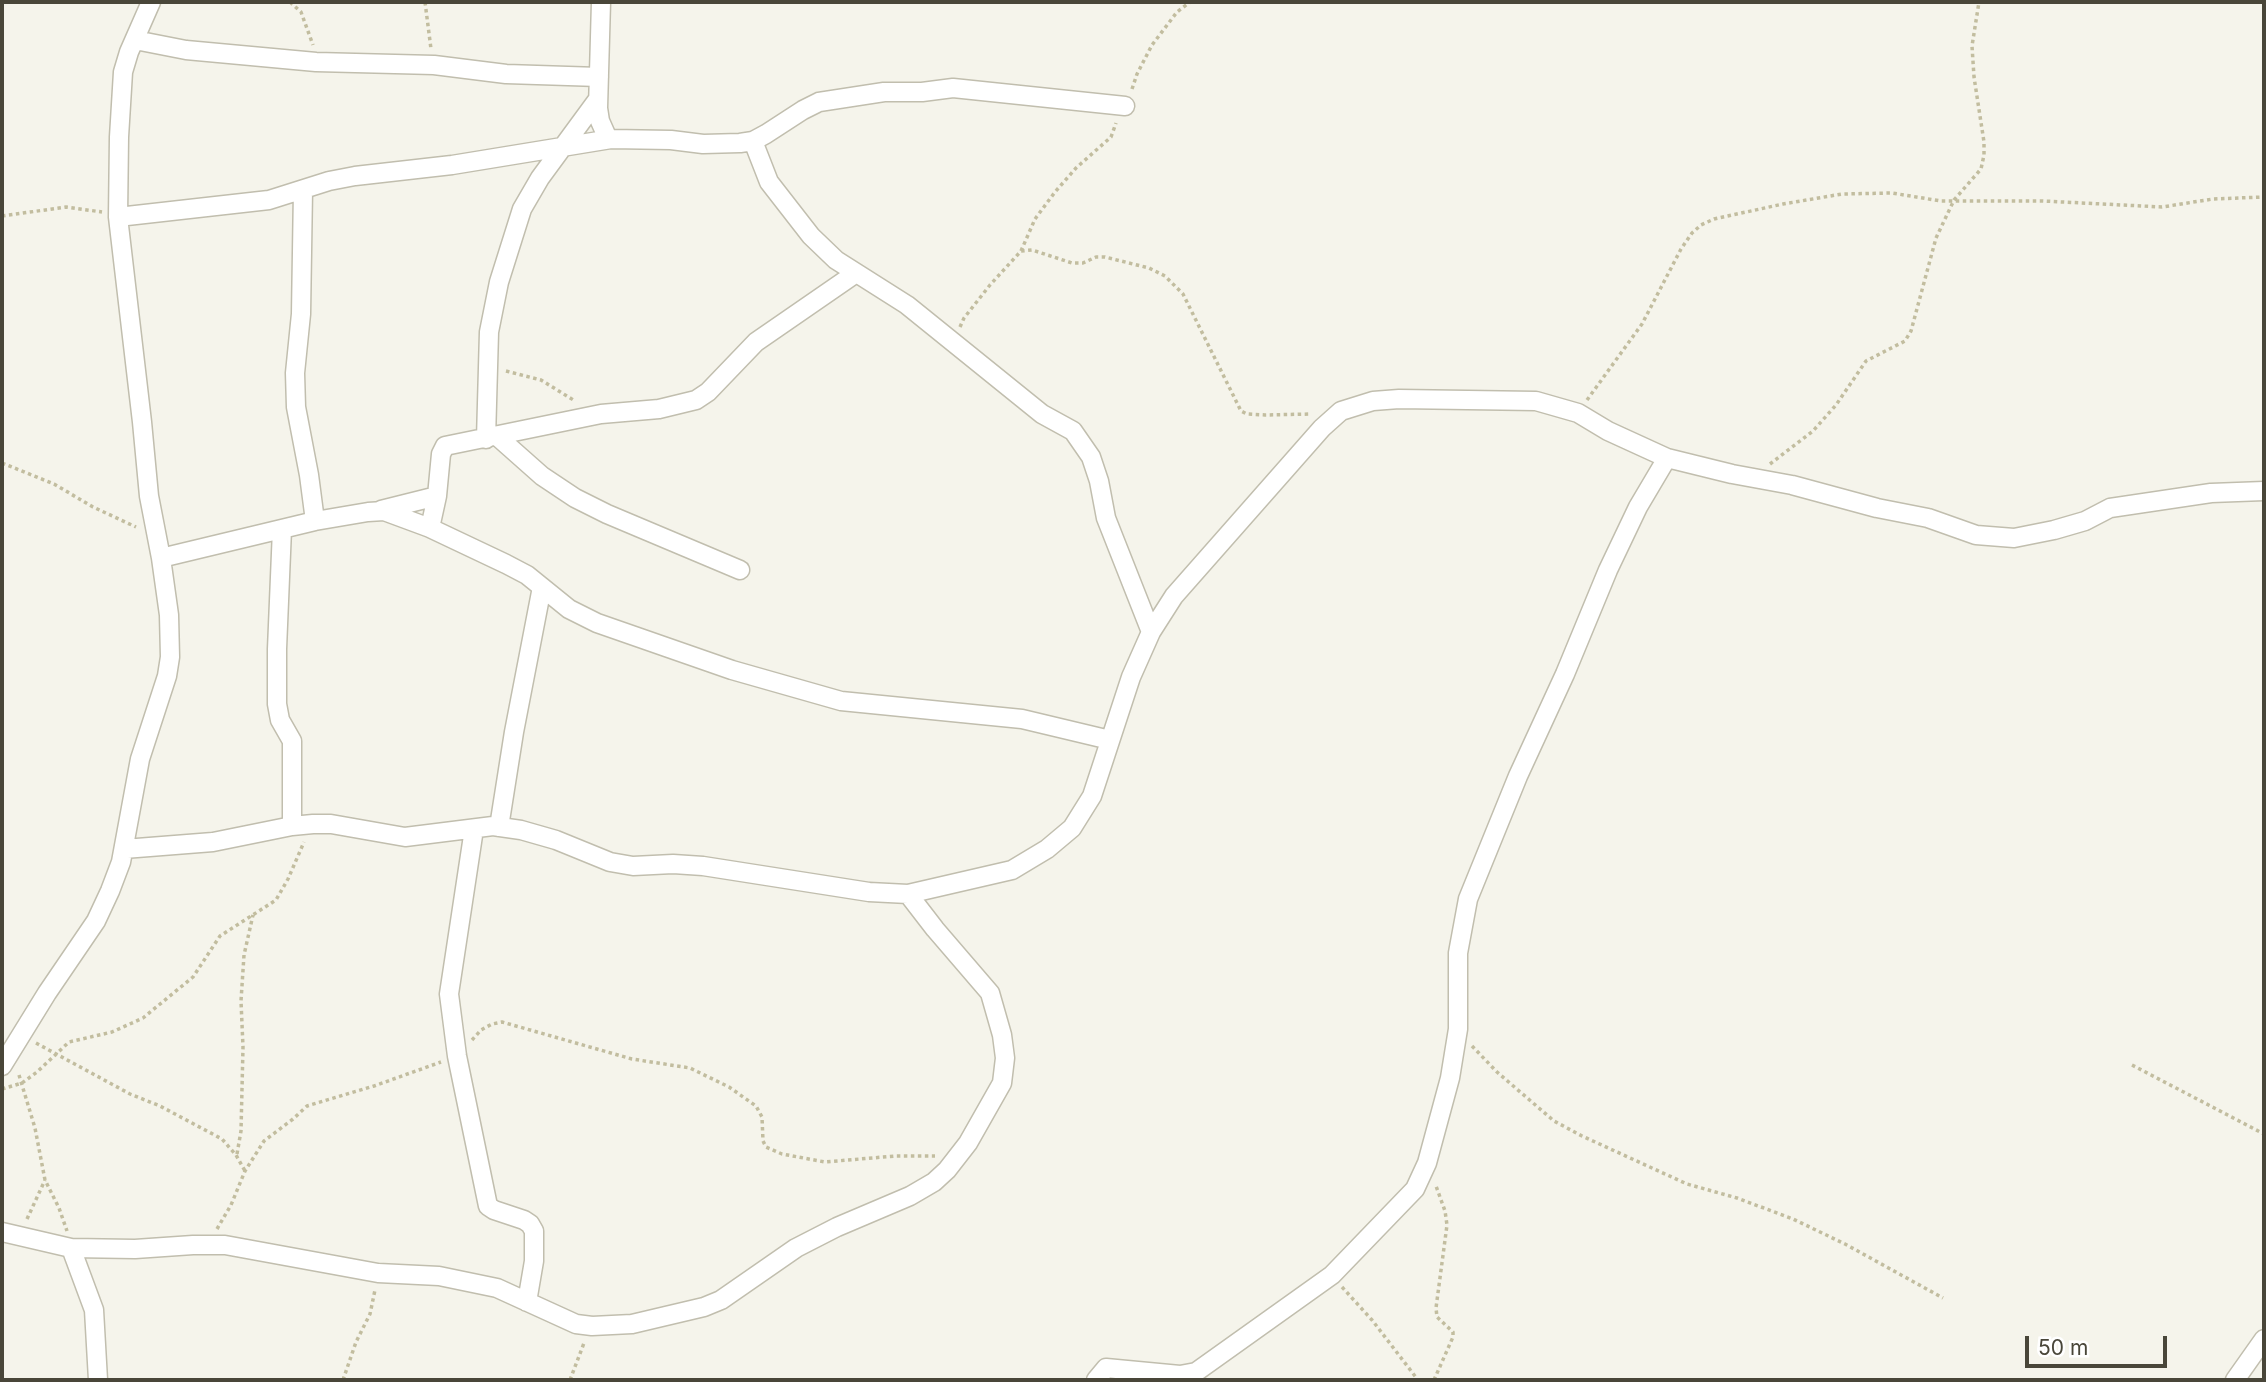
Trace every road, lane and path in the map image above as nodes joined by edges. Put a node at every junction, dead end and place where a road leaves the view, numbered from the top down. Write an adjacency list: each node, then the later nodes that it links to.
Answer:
1 (151, 2): 7 (street)
2 (290, 2): 8 (path)
3 (425, 2): 9 (path)
4 (601, 2): 10 (street)
5 (1189, 2): 12 (path)
6 (1979, 2): 18 (path)
7 (135, 40): 8 (street); 19 (street)
8 (316, 62): 9 (street)
9 (434, 65): 10 (street)
10 (599, 77): 11 (street)
11 (598, 100): 13 (street); 15 (street)
12 (1125, 106): 14 (street); 21 (path)
13 (608, 139): 14 (street); 15 (street)
14 (753, 141): 22 (street)
15 (563, 146): 16 (street); 24 (street)
16 (303, 190): 19 (street); 35 (street)
17 (2264, 197): 18 (path)
18 (1954, 200): 26 (path); 31 (path)
19 (118, 215): 20 (path); 38 (street)
20 (2, 216)
21 (1021, 251): 23 (path); 25 (path)
22 (856, 273): 23 (street); 27 (street)
23 (954, 342): 42 (street)
24 (487, 366): 27 (path); 28 (street)
25 (1341, 411): 26 (street); 42 (street)
26 (1578, 412): 29 (street)
27 (601, 414): 28 (street)
28 (492, 438): 33 (street); 40 (street)
29 (1667, 458): 31 (street); 51 (street)
30 (2, 463): 38 (path)
31 (1751, 476): 32 (street)
32 (2264, 491)
33 (437, 496): 34 (street); 36 (street)
34 (378, 511): 35 (street); 36 (street)
35 (315, 521): 37 (street)
36 (430, 528): 41 (street)
37 (282, 529): 39 (street); 45 (street)
38 (157, 537): 39 (street)
39 (161, 558): 48 (street)
40 (740, 570)
41 (542, 587): 43 (street); 46 (street)
42 (1151, 632): 43 (street)
43 (1110, 740): 49 (street)
44 (313, 824): 45 (street); 47 (street); 50 (path)
45 (292, 826): 48 (street)
46 (499, 827): 47 (street); 49 (street)
47 (474, 828): 54 (street)
48 (124, 849): 52 (street)
49 (908, 894): 61 (street)
50 (254, 912): 53 (path); 60 (path)
51 (1458, 1029): 62 (street); 70 (path)
52 (22, 1035): 53 (path); 55 (street)
53 (56, 1054): 57 (path); 60 (path)
54 (457, 1056): 61 (path); 63 (path); 71 (street)
55 (6, 1060): 57 (path)
56 (2132, 1065): 59 (path)
57 (22, 1083): 58 (path); 64 (path)
58 (2, 1088)
59 (2264, 1133)
60 (236, 1155): 63 (path)
61 (958, 1156): 72 (street)
62 (1427, 1163): 69 (street); 79 (path)
63 (245, 1171): 66 (path)
64 (45, 1180): 65 (path); 67 (path)
65 (10, 1234): 67 (street)
66 (208, 1244): 67 (street); 68 (street)
67 (71, 1248): 74 (street)
68 (378, 1273): 71 (street); 75 (path)
69 (1332, 1275): 77 (street); 78 (path)
70 (1943, 1298)
71 (527, 1302): 72 (street)
72 (592, 1326): 76 (path)
73 (2264, 1339): 80 (street)
74 (99, 1380)
75 (343, 1380)
76 (570, 1380)
77 (1097, 1380)
78 (1418, 1380)
79 (1434, 1380)
80 (2235, 1380)

